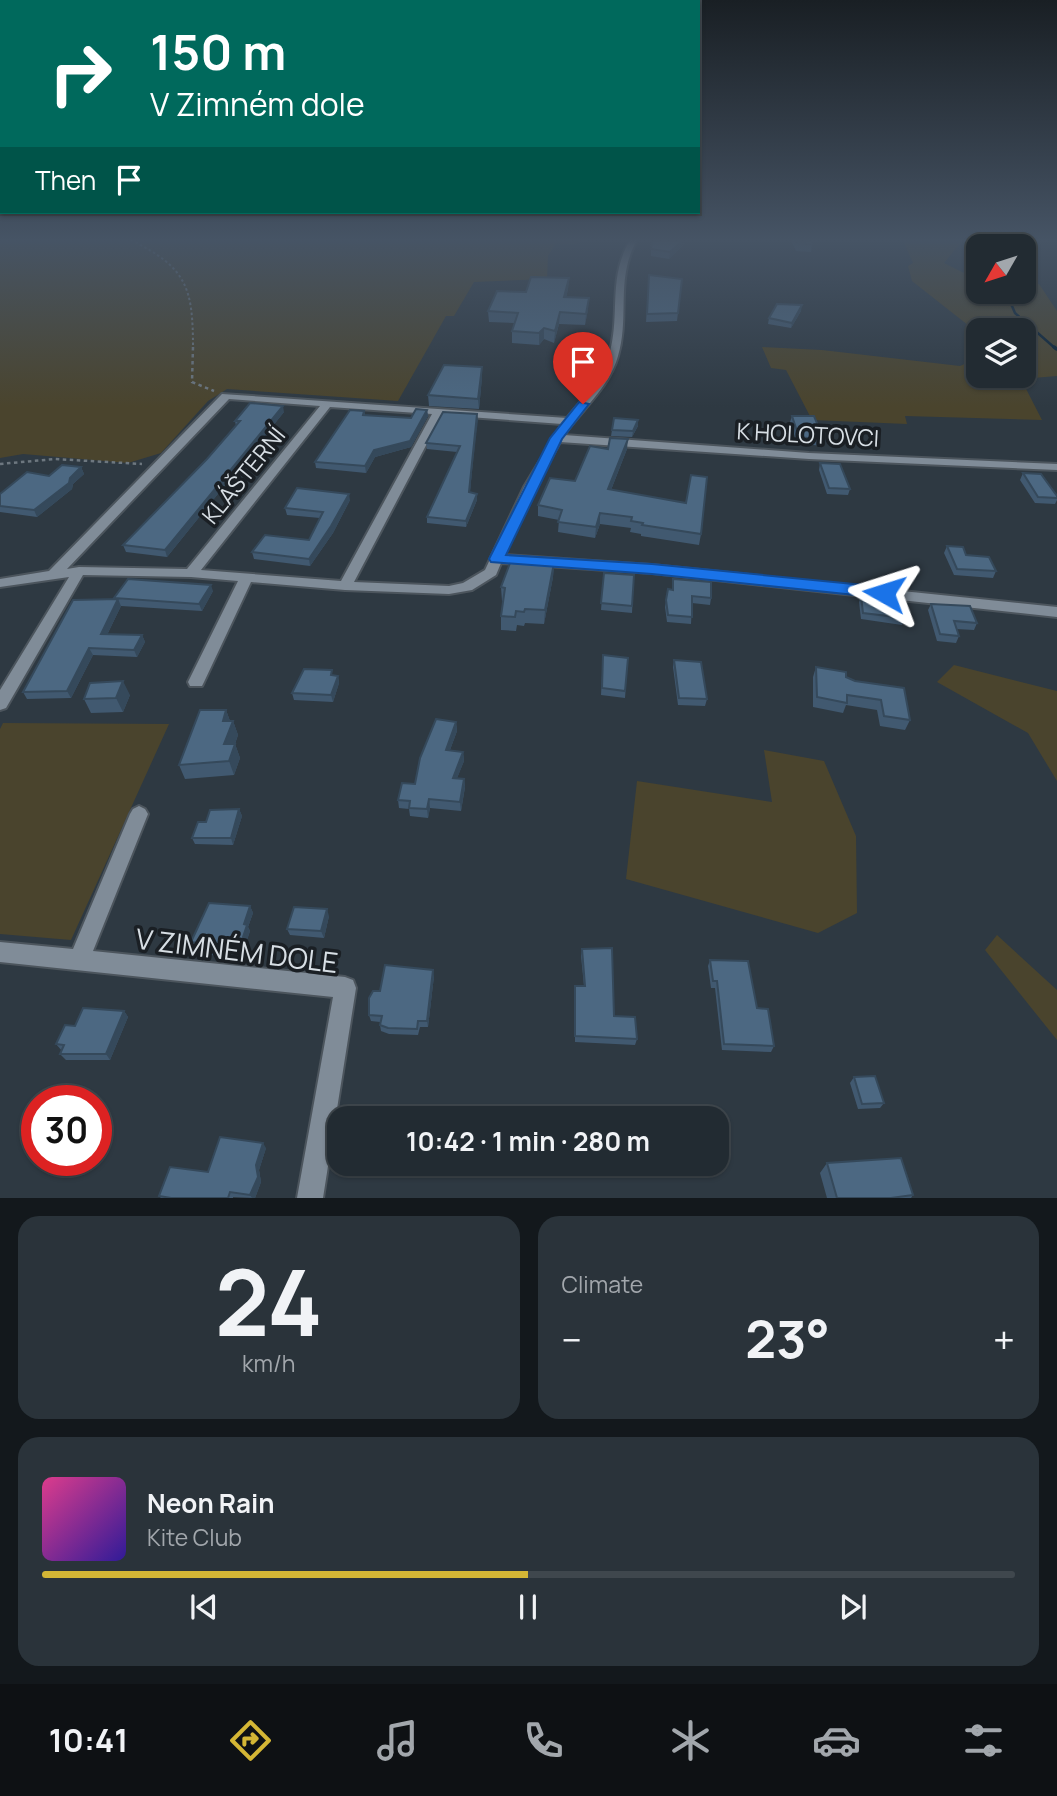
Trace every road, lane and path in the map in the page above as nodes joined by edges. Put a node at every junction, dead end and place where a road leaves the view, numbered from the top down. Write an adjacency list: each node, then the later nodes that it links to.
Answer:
1 (185, 296): 3 (path)
2 (618, 296): 6 (street)
3 (226, 396): 4 (street); 9 (street)
4 (328, 403): 5 (street); 13 (street, KLÁŠTERNÍ)
5 (438, 412): 6 (street); 17 (street)
6 (570, 421): 7 (street)
7 (556, 438): 10 (street, K HOLOTOVCI); 11 (street)
8 (0, 464): 9 (path)
9 (158, 467): 14 (street)
10 (1057, 467)
11 (496, 559): 17 (street); 18 (street)
12 (79, 571): 13 (street); 14 (street); 20 (street)
13 (191, 573): 15 (street)
14 (52, 576): 16 (street)
15 (246, 579): 17 (street); 19 (street)
16 (0, 583)
17 (345, 586)
18 (1057, 612)
19 (196, 682)
20 (1, 702)
21 (139, 814): 23 (street)
22 (0, 952): 23 (street, V ZIMNÉM DOLE)
23 (79, 961): 24 (street, V ZIMNÉM DOLE)
24 (310, 1198)

